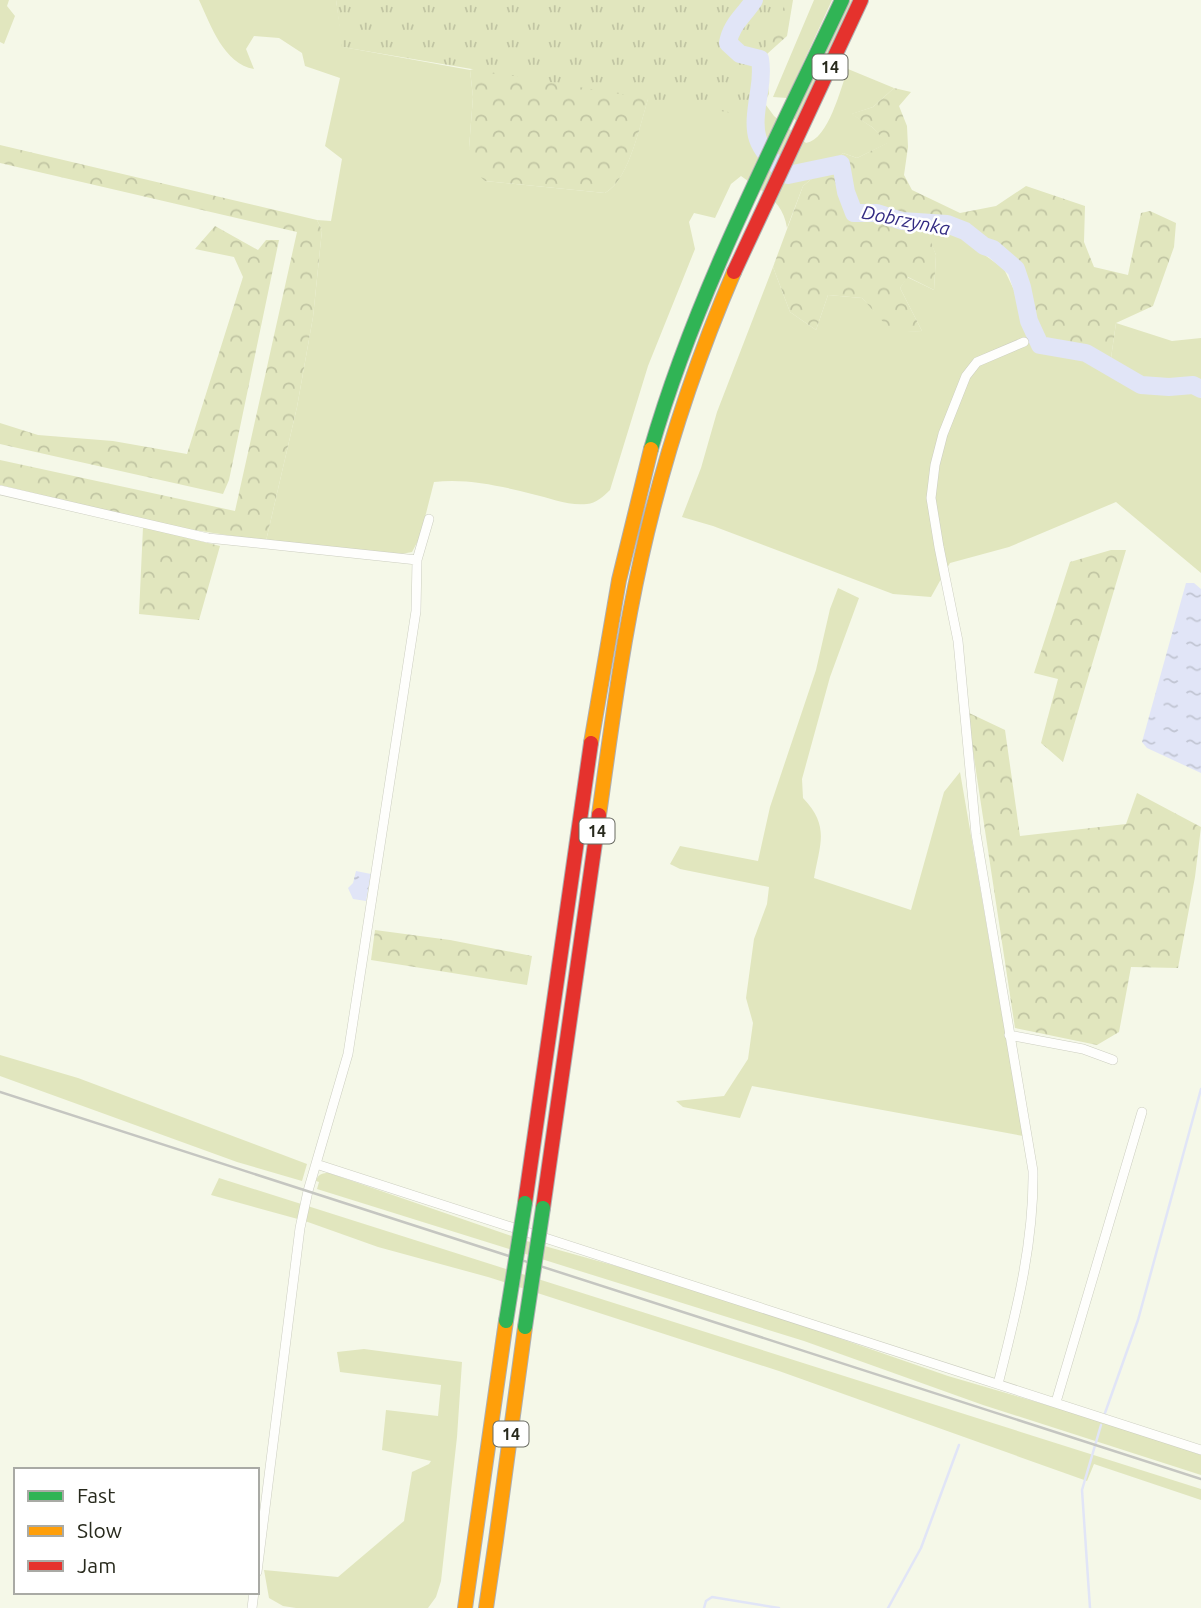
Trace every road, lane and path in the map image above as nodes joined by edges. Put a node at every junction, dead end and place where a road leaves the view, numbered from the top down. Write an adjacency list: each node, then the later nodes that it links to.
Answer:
1 (842, 0): 16 (main road, 14, bridge)
2 (861, 0): 14 (main road, 14, bridge)
3 (1024, 342): 7 (street)
4 (0, 490): 6 (street)
5 (429, 519): 6 (street)
6 (417, 560): 10 (street)
7 (1009, 1035): 8 (street); 11 (street)
8 (1113, 1060)
9 (1142, 1112): 12 (street)
10 (316, 1164): 11 (street); 15 (street)
11 (998, 1384): 12 (street)
12 (1056, 1402): 13 (street)
13 (1201, 1450)
14 (496, 1540): 17 (main road); 18 (main road, 14)
15 (259, 1556)
16 (465, 1608)
17 (486, 1608)
18 (496, 1608)

